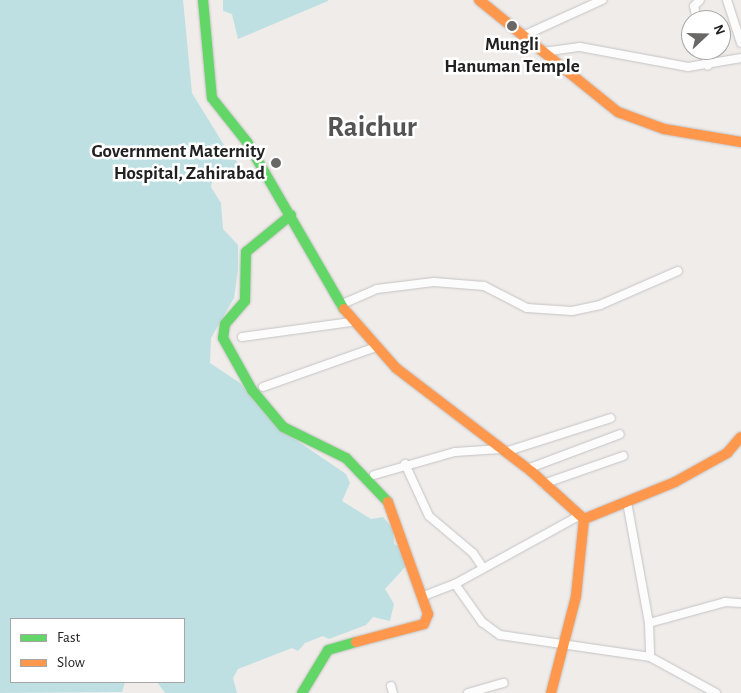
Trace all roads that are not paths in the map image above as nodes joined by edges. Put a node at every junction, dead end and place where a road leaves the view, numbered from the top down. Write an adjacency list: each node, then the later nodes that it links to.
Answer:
1 (203, 0): 14 (street)
2 (602, 0): 7 (street)
3 (700, 0): 6 (street)
4 (728, 0): 8 (street)
5 (482, 1): 7 (street)
6 (695, 10)
7 (525, 35): 9 (street)
8 (741, 43)
9 (543, 52): 12 (street); 13 (street)
10 (741, 58): 12 (street)
11 (706, 60): 12 (street)
12 (708, 66)
13 (741, 142)
14 (290, 214): 16 (street); 34 (street)
15 (678, 271): 16 (street)
16 (340, 305): 17 (street)
17 (351, 322): 18 (street); 19 (street)
18 (242, 337)
19 (373, 348): 20 (street); 24 (street)
20 (263, 387)
21 (612, 418): 24 (street)
22 (620, 434): 27 (street)
23 (741, 438): 30 (street)
24 (503, 451): 26 (street); 27 (street)
25 (623, 456): 29 (street)
26 (404, 464): 28 (street); 32 (street)
27 (527, 469): 29 (street)
28 (374, 475)
29 (543, 484): 31 (street)
30 (626, 502): 31 (street); 36 (street)
31 (580, 518): 32 (street); 37 (street)
32 (484, 568): 33 (street)
33 (455, 584): 34 (street); 37 (street)
34 (421, 597): 40 (street)
35 (741, 603): 36 (street)
36 (650, 623): 38 (street)
37 (564, 644): 38 (street); 42 (street)
38 (650, 657): 43 (street)
39 (504, 683): 41 (street)
40 (302, 693)
41 (468, 693)
42 (551, 693)
43 (716, 693)

